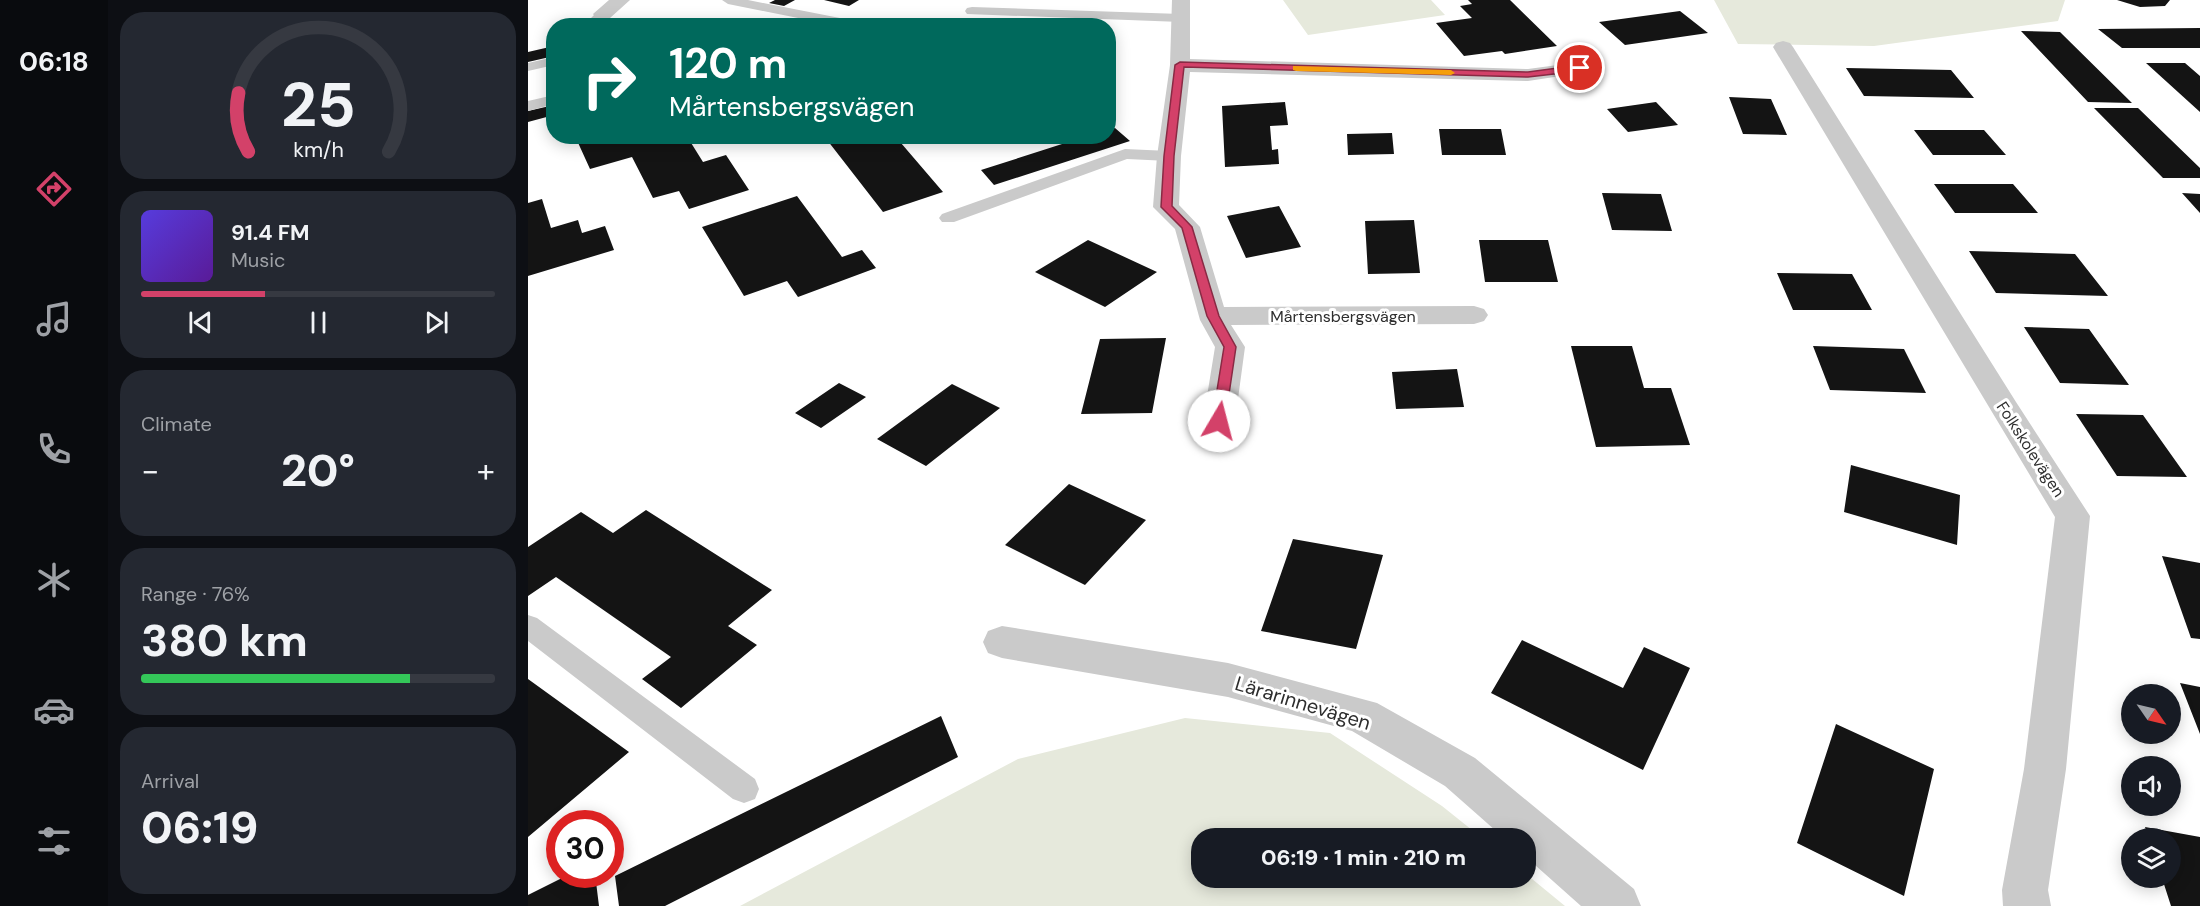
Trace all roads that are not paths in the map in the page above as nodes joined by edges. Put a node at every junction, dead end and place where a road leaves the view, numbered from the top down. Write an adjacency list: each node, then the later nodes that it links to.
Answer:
1 (621, 0): 5 (street)
2 (728, 0): 6 (lane)
3 (1181, 9): 4 (lane); 9 (street)
4 (972, 11)
5 (598, 18)
6 (824, 18)
7 (1783, 47): 23 (street, Folkskolevägen)
8 (546, 63): 10 (lane)
9 (1180, 65): 11 (street); 14 (street)
10 (528, 67)
11 (1580, 68)
12 (546, 101): 13 (lane)
13 (528, 106)
14 (1169, 156): 15 (lane); 17 (street)
15 (948, 218)
16 (1474, 315): 17 (street, Mårtensbergsvägen)
17 (1213, 316): 18 (street)
18 (1219, 421)
19 (528, 626): 21 (lane)
20 (1002, 642): 22 (street, Lärarinnevägen)
21 (744, 789)
22 (1617, 906)
23 (2027, 906)

